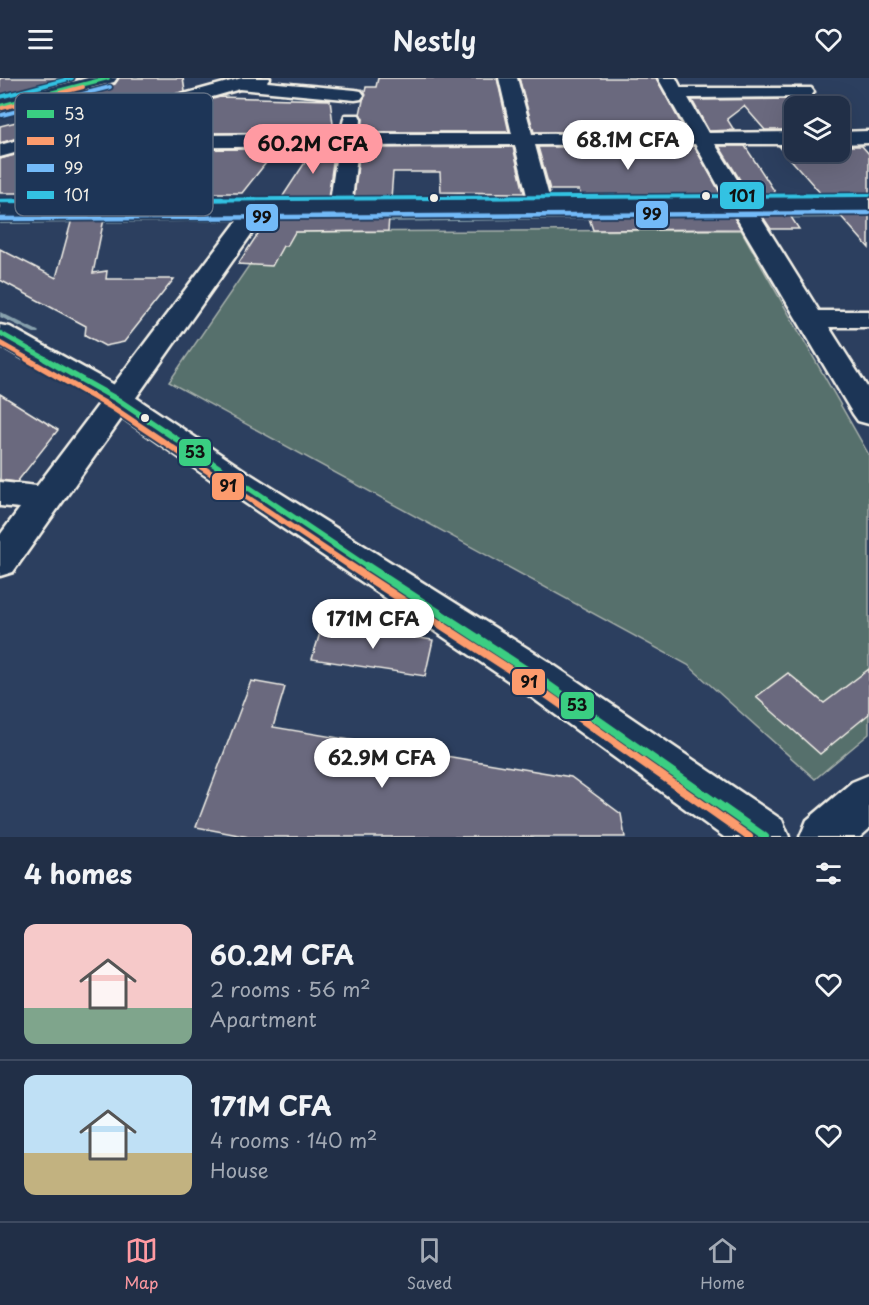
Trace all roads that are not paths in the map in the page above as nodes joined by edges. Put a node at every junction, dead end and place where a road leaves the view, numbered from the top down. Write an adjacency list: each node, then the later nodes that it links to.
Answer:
1 (81, 78): 10 (street)
2 (108, 78): 11 (street)
3 (222, 78): 7 (street)
4 (261, 78): 7 (street)
5 (508, 78): 22 (street)
6 (791, 78): 8 (street)
7 (240, 84): 9 (street); 12 (street)
8 (671, 85): 18 (street)
9 (355, 86): 21 (street)
10 (23, 93)
11 (50, 93)
12 (204, 93)
13 (15, 95): 14 (street)
14 (0, 99)
15 (15, 102): 16 (street)
16 (0, 106)
17 (869, 137): 20 (street)
18 (702, 138): 19 (street); 22 (street); 27 (street)
19 (784, 138)
20 (850, 138)
21 (349, 140): 22 (street); 23 (street); 31 (street)
22 (524, 140): 28 (street)
23 (213, 141)
24 (15, 147): 25 (street)
25 (0, 151)
26 (869, 204): 27 (street)
27 (741, 206): 28 (street); 32 (street)
28 (541, 208): 31 (street)
29 (213, 209): 30 (street)
30 (258, 209): 31 (street); 35 (street)
31 (340, 209)
32 (810, 319): 33 (street); 36 (street)
33 (869, 319)
34 (5, 341): 35 (street)
35 (118, 400): 38 (street); 41 (street)
36 (869, 414)
37 (0, 494): 38 (street)
38 (45, 500): 39 (street)
39 (0, 562)
40 (869, 798): 42 (street)
41 (765, 837)
42 (824, 837)

